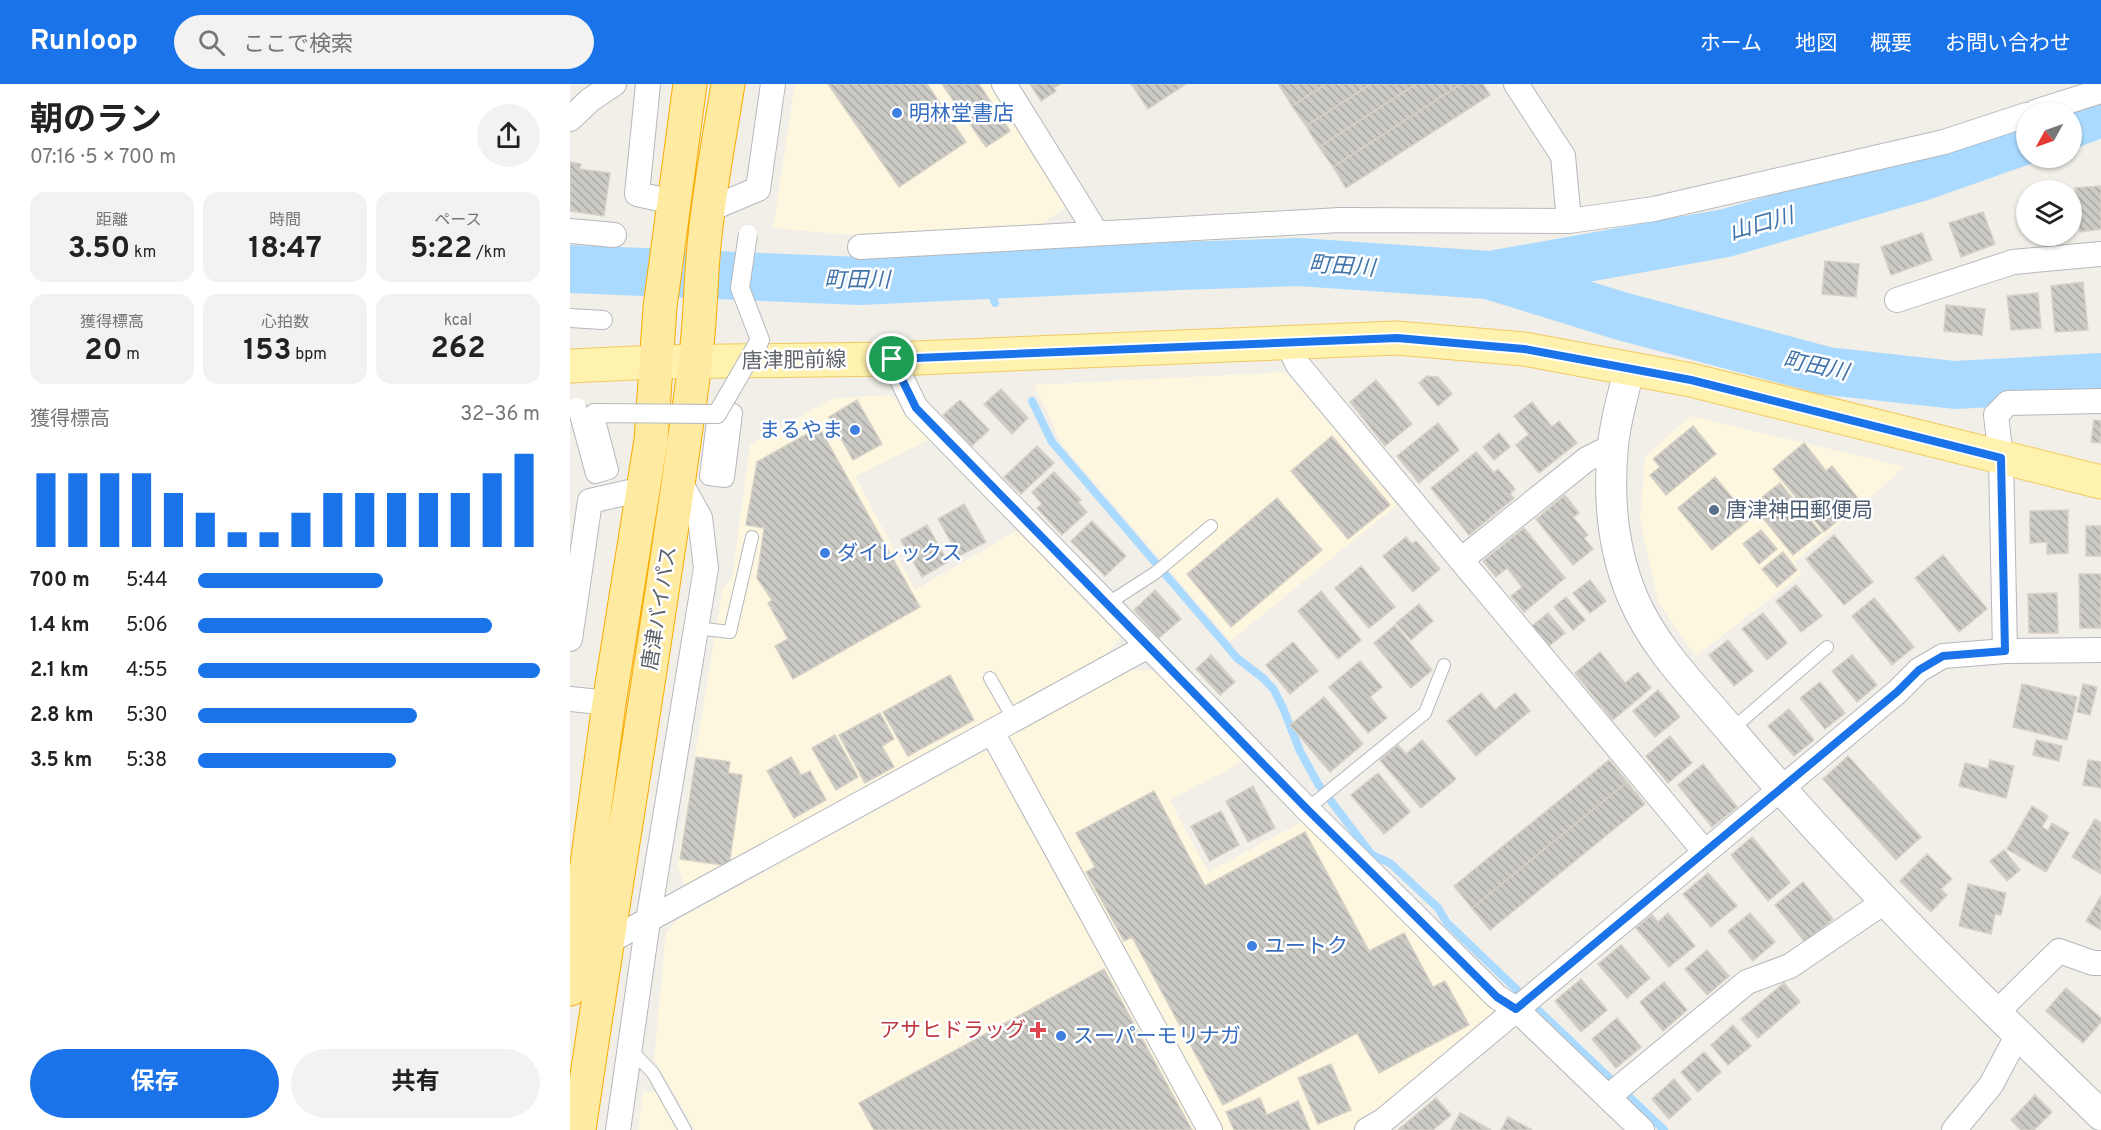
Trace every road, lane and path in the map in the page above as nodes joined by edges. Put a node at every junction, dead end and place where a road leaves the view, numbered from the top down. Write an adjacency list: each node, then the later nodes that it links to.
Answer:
1 (614, 84): 11 (street)
2 (648, 84): 12 (street)
3 (690, 84): 12 (highway, 唐津バイパス)
4 (728, 84): 14 (highway, 唐津バイパス)
5 (773, 84): 14 (street)
6 (1004, 84): 16 (street)
7 (1516, 84): 13 (street)
8 (2101, 91): 9 (street)
9 (2066, 102)
10 (2016, 118): 13 (street)
11 (570, 119)
12 (673, 202): 27 (highway, 唐津バイパス)
13 (1569, 221): 16 (street)
14 (706, 224): 26 (highway, 唐津バイパス)
15 (570, 231): 18 (street)
16 (1096, 232): 19 (street)
17 (748, 234): 31 (street, bridge)
18 (614, 235)
19 (860, 247)
20 (2101, 254): 21 (street)
21 (1897, 300)
22 (570, 318): 23 (street)
23 (603, 320)
24 (1286, 342): 25 (main road, 唐津肥前線); 29 (main road, 唐津肥前線); 39 (street)
25 (892, 359): 26 (main road, 唐津肥前線); 40 (street)
26 (695, 361): 27 (main road, 唐津肥前線); 34 (highway, 唐津バイパス)
27 (655, 362): 28 (main road, 唐津肥前線); 36 (highway, 唐津バイパス)
28 (570, 366)
29 (1629, 368): 32 (street); 33 (main road, 唐津肥前線)
30 (2101, 401): 33 (street)
31 (577, 407)
32 (1613, 446): 39 (street); 52 (street)
33 (2001, 458): 35 (main road, 唐津肥前線); 46 (street)
34 (678, 478): 41 (street); 59 (highway, 唐津バイパス)
35 (2101, 482)
36 (643, 489): 42 (street); 50 (highway, 唐津バイパス)
37 (1211, 526): 40 (lane)
38 (752, 537): 41 (lane)
39 (1461, 560): 56 (street)
40 (1107, 604): 43 (street)
41 (696, 628): 58 (street)
42 (570, 639)
43 (1148, 646): 51 (street); 55 (street)
44 (1827, 647): 52 (lane)
45 (2101, 650): 46 (street)
46 (2005, 651): 54 (street)
47 (1444, 664): 55 (lane)
48 (990, 678): 51 (lane)
49 (570, 699): 50 (street)
50 (609, 703): 61 (highway, 唐津バイパス)
51 (1014, 720): 53 (street)
52 (1731, 730): 54 (street)
53 (992, 732): 58 (street); 72 (street)
54 (1780, 789): 56 (street); 57 (street)
55 (1312, 805): 62 (street)
56 (1705, 852): 62 (street)
57 (1884, 902): 63 (street); 66 (street)
58 (648, 921): 59 (street); 65 (street)
59 (606, 943): 69 (highway, 唐津バイパス)
60 (2101, 963): 63 (street)
61 (570, 989)
62 (1525, 1001): 66 (street); 68 (street)
63 (1997, 1012): 64 (street)
64 (2018, 1034): 67 (street); 74 (street)
65 (630, 1049): 70 (street); 71 (lane)
66 (1608, 1097): 73 (street)
67 (2101, 1115)
68 (1377, 1126)
69 (579, 1130)
70 (618, 1130)
71 (685, 1130)
72 (1210, 1130)
73 (1642, 1130)
74 (1954, 1130)

